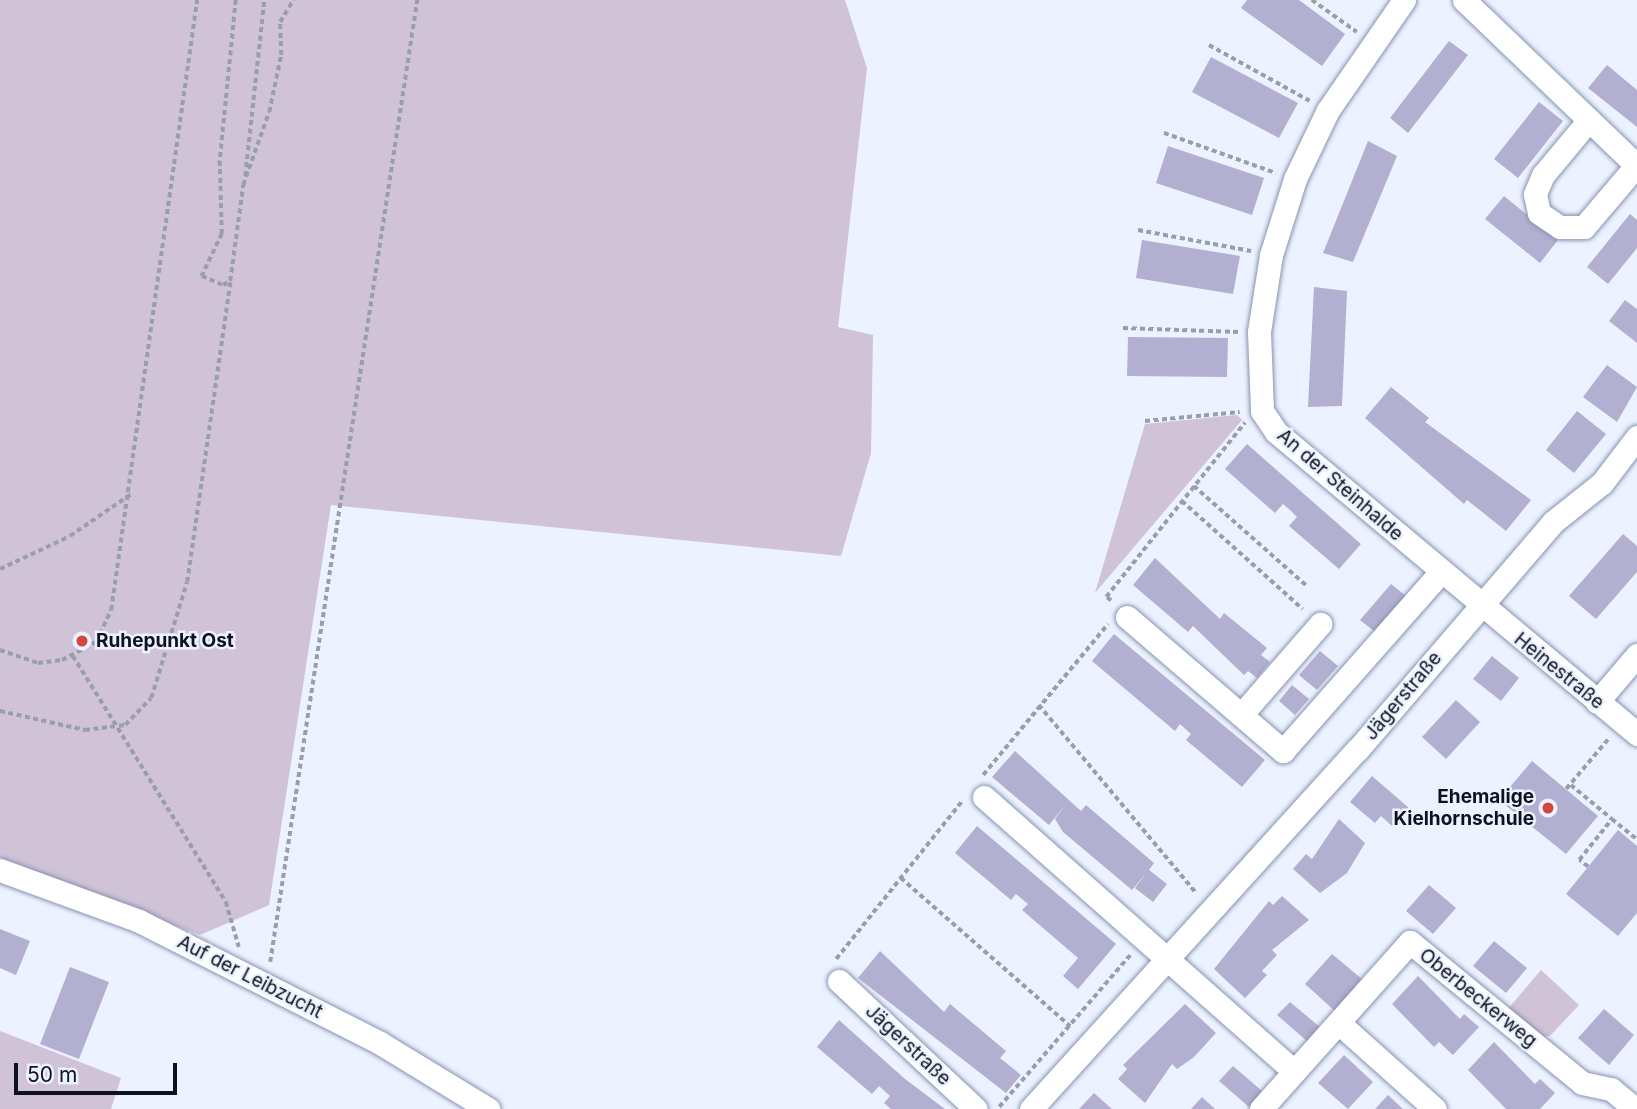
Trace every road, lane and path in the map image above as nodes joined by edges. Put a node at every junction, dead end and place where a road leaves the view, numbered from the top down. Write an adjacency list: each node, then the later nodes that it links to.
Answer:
1 (197, 0): 25 (path)
2 (236, 0): 19 (path)
3 (264, 0): 16 (path)
4 (293, 0): 16 (path)
5 (416, 0): 53 (path)
6 (1312, 0): 9 (path)
7 (1404, 0): 9 (street, An der Steinhalde)
8 (1464, 0): 12 (street)
9 (1373, 44): 11 (street, An der Steinhalde)
10 (1209, 45): 11 (path)
11 (1328, 110): 15 (street, An der Steinhalde)
12 (1588, 121): 14 (street); 14 (street)
13 (1164, 133): 15 (path)
14 (1636, 166)
15 (1295, 179): 18 (street, An der Steinhalde)
16 (243, 185): 19 (path)
17 (1138, 230): 18 (path)
18 (1271, 255): 21 (street, An der Steinhalde)
19 (230, 281): 40 (path)
20 (1123, 328): 21 (path)
21 (1259, 332): 28 (street, An der Steinhalde)
22 (1145, 421): 24 (path)
23 (1637, 437): 30 (street, Jägerstraße)
24 (1194, 486): 26 (path); 29 (path)
25 (132, 494): 27 (path); 35 (path)
26 (1182, 501): 31 (path); 32 (path)
27 (0, 569)
28 (1441, 572): 30 (street, An der Steinhalde); 39 (street)
29 (1307, 587)
30 (1482, 607): 36 (street, Heinestraße); 50 (street, Jägerstraße)
31 (1124, 613): 37 (path); 39 (street)
32 (1320, 624): 39 (street)
33 (0, 650): 35 (path)
34 (1637, 655): 36 (street)
35 (73, 656): 40 (path)
36 (1597, 702): 41 (street, Heinestraße)
37 (1039, 705): 44 (path); 50 (path)
38 (0, 711): 40 (path)
39 (1241, 715)
40 (120, 726): 53 (path)
41 (1630, 728): 42 (path)
42 (1570, 784): 43 (path); 45 (path)
43 (1566, 789)
44 (978, 792): 49 (path); 51 (street)
45 (1612, 819): 46 (path); 47 (path)
46 (1637, 839)
47 (1588, 867)
48 (0, 870): 53 (street, Auf der Leibzucht)
49 (901, 878): 54 (path); 56 (path)
50 (1211, 910): 52 (street, Jägerstraße)
51 (1146, 937): 52 (street); 56 (path)
52 (1169, 957): 57 (street); 61 (street, Jägerstraße)
53 (257, 979): 58 (street, Auf der Leibzucht)
54 (839, 981): 59 (street, Jägerstraße)
55 (1340, 1024): 57 (street, Oberbeckerweg); 63 (street); 64 (street, Oberbeckerweg)
56 (1070, 1026): 60 (path)
57 (1294, 1071): 62 (street, Oberbeckerweg)
58 (488, 1109)
59 (976, 1109)
60 (998, 1109)
61 (1031, 1109)
62 (1261, 1109)
63 (1435, 1109)
64 (1635, 1109)

